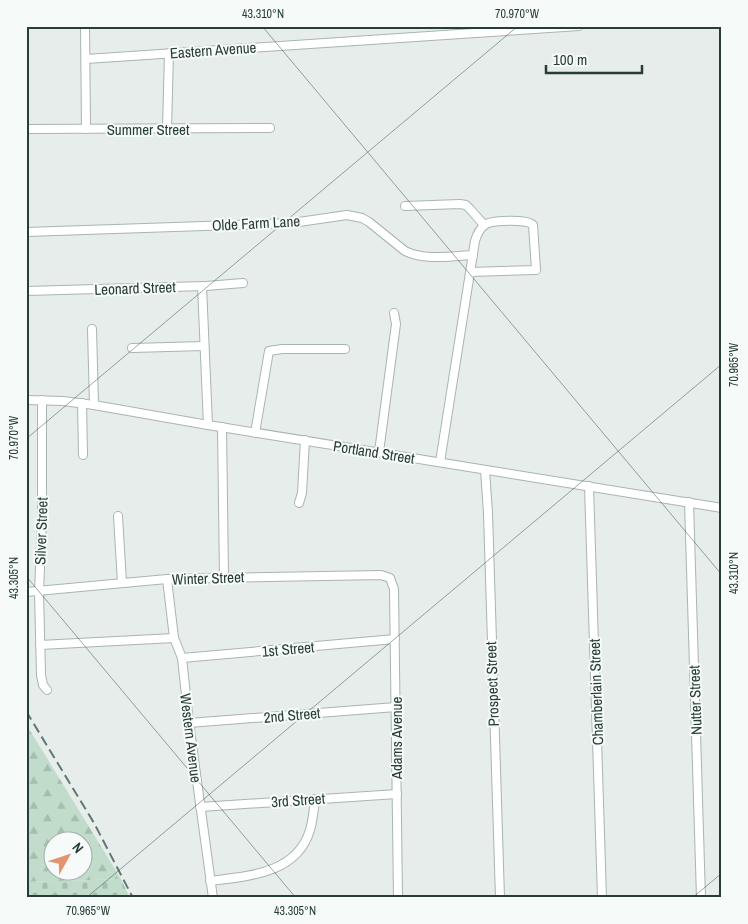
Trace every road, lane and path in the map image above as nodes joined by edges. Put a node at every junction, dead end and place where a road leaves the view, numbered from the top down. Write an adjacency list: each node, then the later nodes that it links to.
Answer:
1 (85, 26): 5 (street)
2 (579, 26): 3 (street, Eastern Avenue)
3 (515, 28): 4 (street, Eastern Avenue)
4 (168, 53): 5 (street, Eastern Avenue); 6 (street)
5 (86, 59): 9 (street)
6 (166, 128): 7 (street, Summer Street); 9 (street, Summer Street)
7 (270, 128)
8 (26, 129): 9 (street, Summer Street)
9 (86, 129)
10 (405, 206): 11 (street)
11 (484, 225): 13 (street); 14 (street)
12 (26, 232): 13 (street, Olde Farm Lane)
13 (473, 255): 14 (street)
14 (470, 272): 33 (street)
15 (243, 283): 16 (street, Leonard Street)
16 (202, 286): 17 (street, Leonard Street); 20 (street)
17 (26, 291)
18 (394, 313): 31 (street)
19 (92, 329): 26 (street)
20 (204, 346): 21 (street); 27 (street)
21 (132, 348)
22 (345, 349): 29 (street)
23 (26, 400): 24 (street, Portland Street)
24 (42, 400): 25 (street, Portland Street); 45 (street, Silver Street)
25 (82, 404): 26 (street, Portland Street); 32 (street)
26 (94, 405): 27 (street, Portland Street)
27 (208, 425): 28 (street, Portland Street)
28 (222, 427): 29 (street, Portland Street); 40 (street)
29 (255, 432): 30 (street, Portland Street)
30 (305, 440): 31 (street, Portland Street); 37 (street)
31 (379, 452): 33 (street, Portland Street)
32 (83, 455)
33 (440, 462): 34 (street, Portland Street)
34 (485, 470): 35 (street, Portland Street); 59 (street, Prospect Street)
35 (589, 486): 36 (street, Portland Street); 60 (street, Chamberlain Street)
36 (689, 502): 38 (street, Portland Street); 61 (street, Nutter Street)
37 (299, 503)
38 (722, 508)
39 (118, 516): 43 (street)
40 (224, 577): 41 (street, Winter Street); 42 (street, Winter Street)
41 (390, 578): 47 (street, Adams Avenue)
42 (167, 579): 43 (street, Winter Street); 46 (street, Western Avenue)
43 (122, 583): 45 (street, Winter Street)
44 (26, 592): 45 (street, Winter Street)
45 (39, 592): 48 (street, Silver Street)
46 (174, 638): 48 (street); 49 (street, Western Avenue)
47 (395, 639): 49 (street, 1st Street); 51 (street, Adams Avenue)
48 (40, 645): 50 (street, Silver Street)
49 (182, 658): 52 (street, Western Avenue)
50 (47, 690)
51 (396, 706): 52 (street, 2nd Street); 53 (street, Adams Avenue)
52 (189, 723): 55 (street, Western Avenue)
53 (397, 794): 54 (street, 3rd Street); 58 (street, Adams Avenue)
54 (315, 799): 55 (street, 3rd Street); 56 (street)
55 (200, 807): 56 (street, Western Avenue)
56 (210, 881): 57 (street, Western Avenue)
57 (212, 898)
58 (398, 898)
59 (500, 898)
60 (602, 898)
61 (701, 898)

